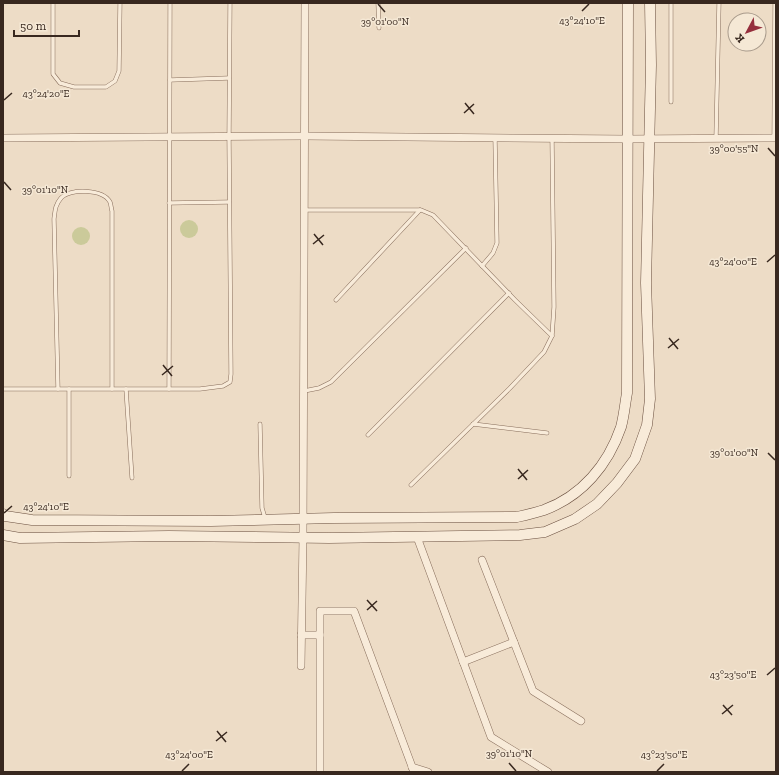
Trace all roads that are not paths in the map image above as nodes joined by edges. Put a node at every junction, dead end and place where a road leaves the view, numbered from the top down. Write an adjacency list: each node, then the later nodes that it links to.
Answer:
1 (53, 3): 2 (lane)
2 (120, 3)
3 (170, 3): 14 (lane)
4 (230, 3): 13 (lane)
5 (305, 3): 16 (street)
6 (378, 3): 12 (lane)
7 (628, 3): 24 (street)
8 (650, 3): 25 (street)
9 (672, 3): 15 (lane)
10 (719, 3): 22 (lane)
11 (775, 3): 23 (lane)
12 (379, 28)
13 (229, 78): 14 (lane); 18 (lane)
14 (170, 80): 17 (lane)
15 (671, 102)
16 (305, 136): 18 (street); 20 (street); 28 (street)
17 (170, 137): 18 (street); 19 (street); 26 (lane)
18 (229, 137): 27 (lane)
19 (3, 138)
20 (495, 138): 21 (street); 31 (lane)
21 (552, 138): 24 (street); 34 (lane)
22 (716, 138): 23 (street); 25 (street)
23 (775, 138)
24 (627, 139): 25 (street); 50 (street)
25 (649, 139): 54 (street)
26 (169, 202): 27 (lane); 40 (lane)
27 (230, 202): 40 (lane)
28 (304, 210): 29 (lane); 41 (street)
29 (421, 210): 30 (lane); 33 (lane)
30 (466, 248): 31 (lane); 41 (lane)
31 (482, 266): 32 (lane)
32 (508, 293): 34 (lane); 45 (lane)
33 (336, 300)
34 (552, 336): 43 (lane)
35 (3, 389): 36 (lane)
36 (58, 389): 37 (lane); 38 (lane)
37 (69, 389): 38 (lane); 46 (lane)
38 (112, 389): 39 (lane)
39 (126, 389): 40 (lane); 47 (lane)
40 (168, 389)
41 (303, 391): 50 (street)
42 (260, 424): 51 (lane)
43 (473, 424): 44 (lane); 48 (lane)
44 (547, 433)
45 (368, 435)
46 (69, 476)
47 (132, 478)
48 (411, 485)
49 (3, 514): 51 (street)
50 (302, 518): 51 (street); 53 (street)
51 (265, 519)
52 (3, 535): 53 (street)
53 (303, 537): 54 (street); 56 (street)
54 (417, 537): 59 (street)
55 (482, 560): 58 (street)
56 (301, 635): 57 (street); 60 (street)
57 (320, 635): 62 (street); 63 (street)
58 (514, 642): 59 (street); 61 (street)
59 (464, 662): 65 (street)
60 (301, 666)
61 (581, 721)
62 (413, 770): 64 (street)
63 (320, 772)
64 (428, 772)
65 (548, 772)

